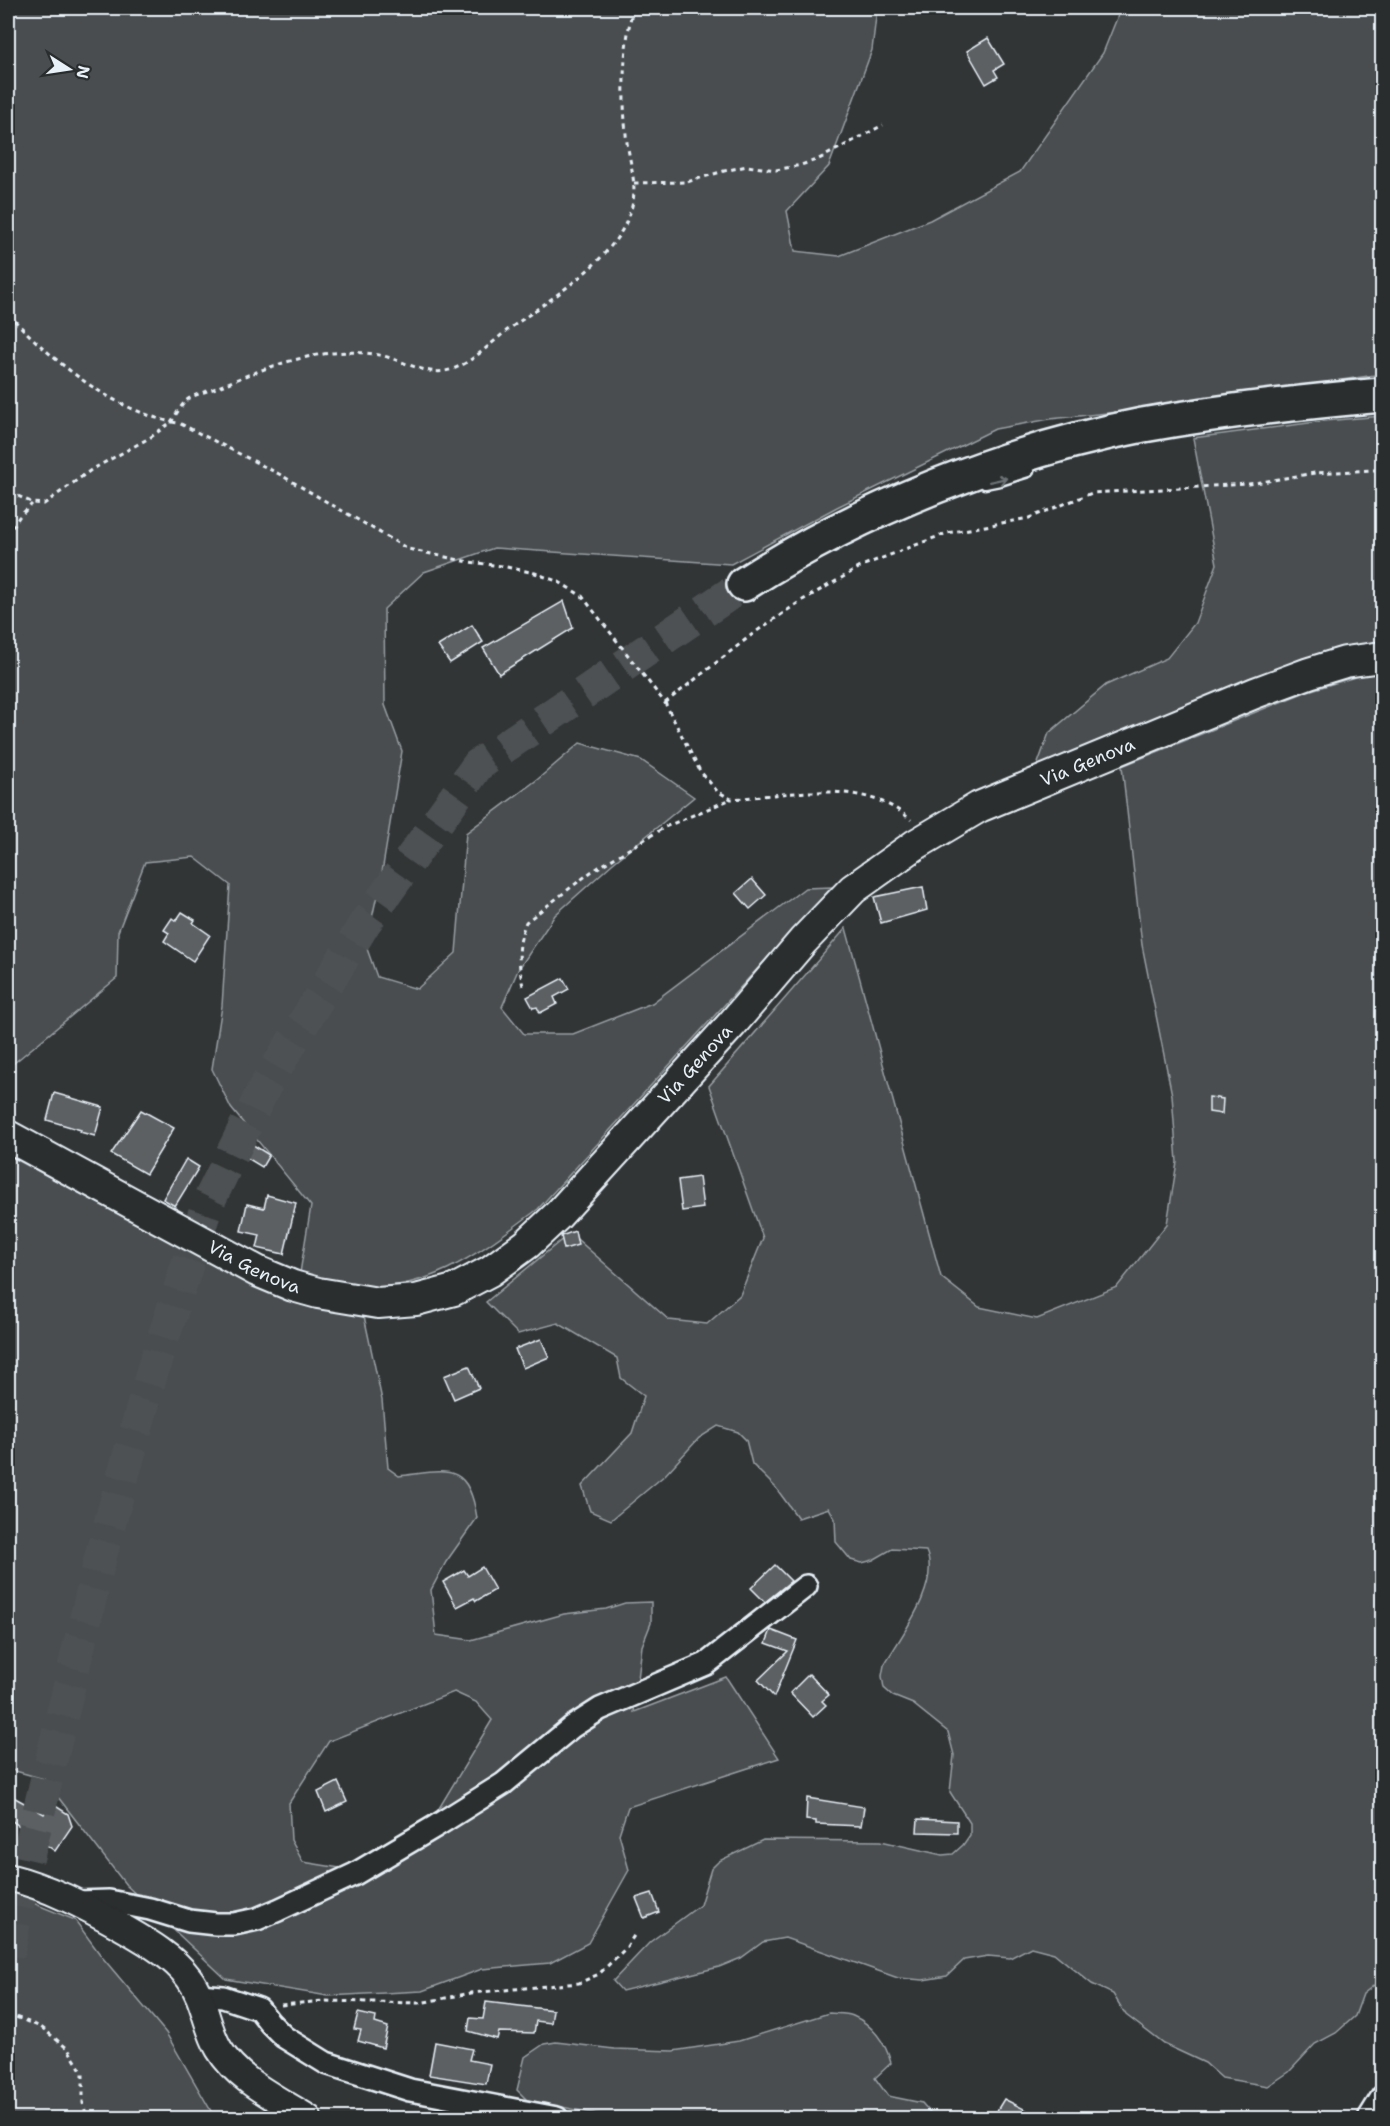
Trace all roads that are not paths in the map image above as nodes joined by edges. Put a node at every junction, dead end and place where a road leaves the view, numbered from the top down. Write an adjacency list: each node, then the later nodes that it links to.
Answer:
1 (1383, 395): 3 (highway)
2 (1047, 436): 3 (lane)
3 (1074, 448): 5 (highway)
4 (1034, 469): 5 (lane, one-way to 4)
5 (947, 477): 6 (highway)
6 (744, 584)
7 (1383, 657): 8 (main road, Via Genova)
8 (8, 1136)
9 (806, 1586): 11 (street)
10 (8, 1877): 11 (street)
11 (78, 1902): 12 (street)
12 (199, 1995): 14 (street); 15 (street)
13 (1383, 2097): 16 (street)
14 (308, 2118)
15 (557, 2118)
16 (1369, 2118)

